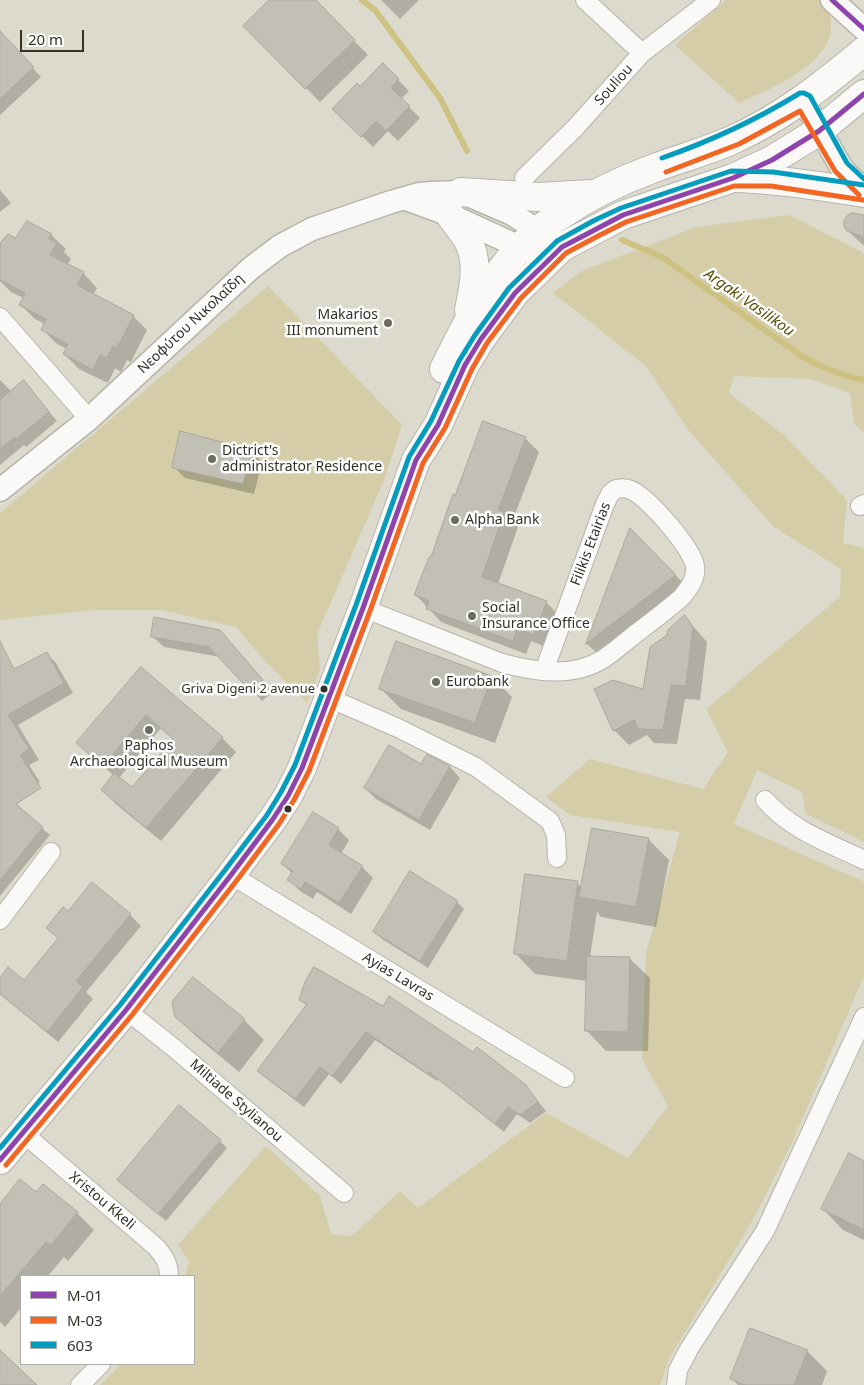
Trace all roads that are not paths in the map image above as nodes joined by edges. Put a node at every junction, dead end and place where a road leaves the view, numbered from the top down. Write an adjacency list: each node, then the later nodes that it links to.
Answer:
1 (585, 0): 6 (street)
2 (711, 0): 6 (street, Souliou)
3 (832, 0): 4 (street)
4 (864, 29)
5 (864, 51): 8 (main road)
6 (642, 53): 10 (street, Souliou)
7 (864, 94): 9 (main road)
8 (803, 100): 9 (street); 14 (main road)
9 (819, 131): 11 (main road); 12 (street)
10 (524, 178)
11 (733, 178): 13 (main road); 17 (main road)
12 (864, 189)
13 (864, 193)
14 (595, 194): 15 (main road); 16 (main road)
15 (455, 204): 16 (street, Νεοφύτου Νικολαΐδη); 19 (main road); 20 (street, Νεοφύτου Νικολαΐδη)
16 (529, 238): 17 (street, Νεοφύτου Νικολαΐδη); 19 (main road)
17 (554, 254): 21 (main road)
18 (0, 317): 20 (street)
19 (467, 321): 21 (main road)
20 (89, 419): 22 (street, Νεοφύτου Νικολαΐδη)
21 (420, 454): 23 (main road)
22 (0, 490)
23 (363, 608): 24 (street, Filikis Etairias); 25 (main road)
24 (544, 671): 24 (street, Filikis Etairias)
25 (329, 698): 28 (street); 30 (main road)
26 (765, 800): 29 (street)
27 (51, 852): 31 (street)
28 (557, 858)
29 (864, 860)
30 (231, 875): 32 (main road); 34 (street, Ayias Lavras)
31 (0, 920)
32 (126, 1010): 35 (main road); 36 (street, Miltiade Stylianou)
33 (864, 1017): 40 (street)
34 (565, 1078)
35 (7, 1148): 37 (street, Xristou Kkeli)
36 (344, 1194)
37 (170, 1275)
38 (99, 1365): 39 (street)
39 (80, 1385)
40 (676, 1385)

